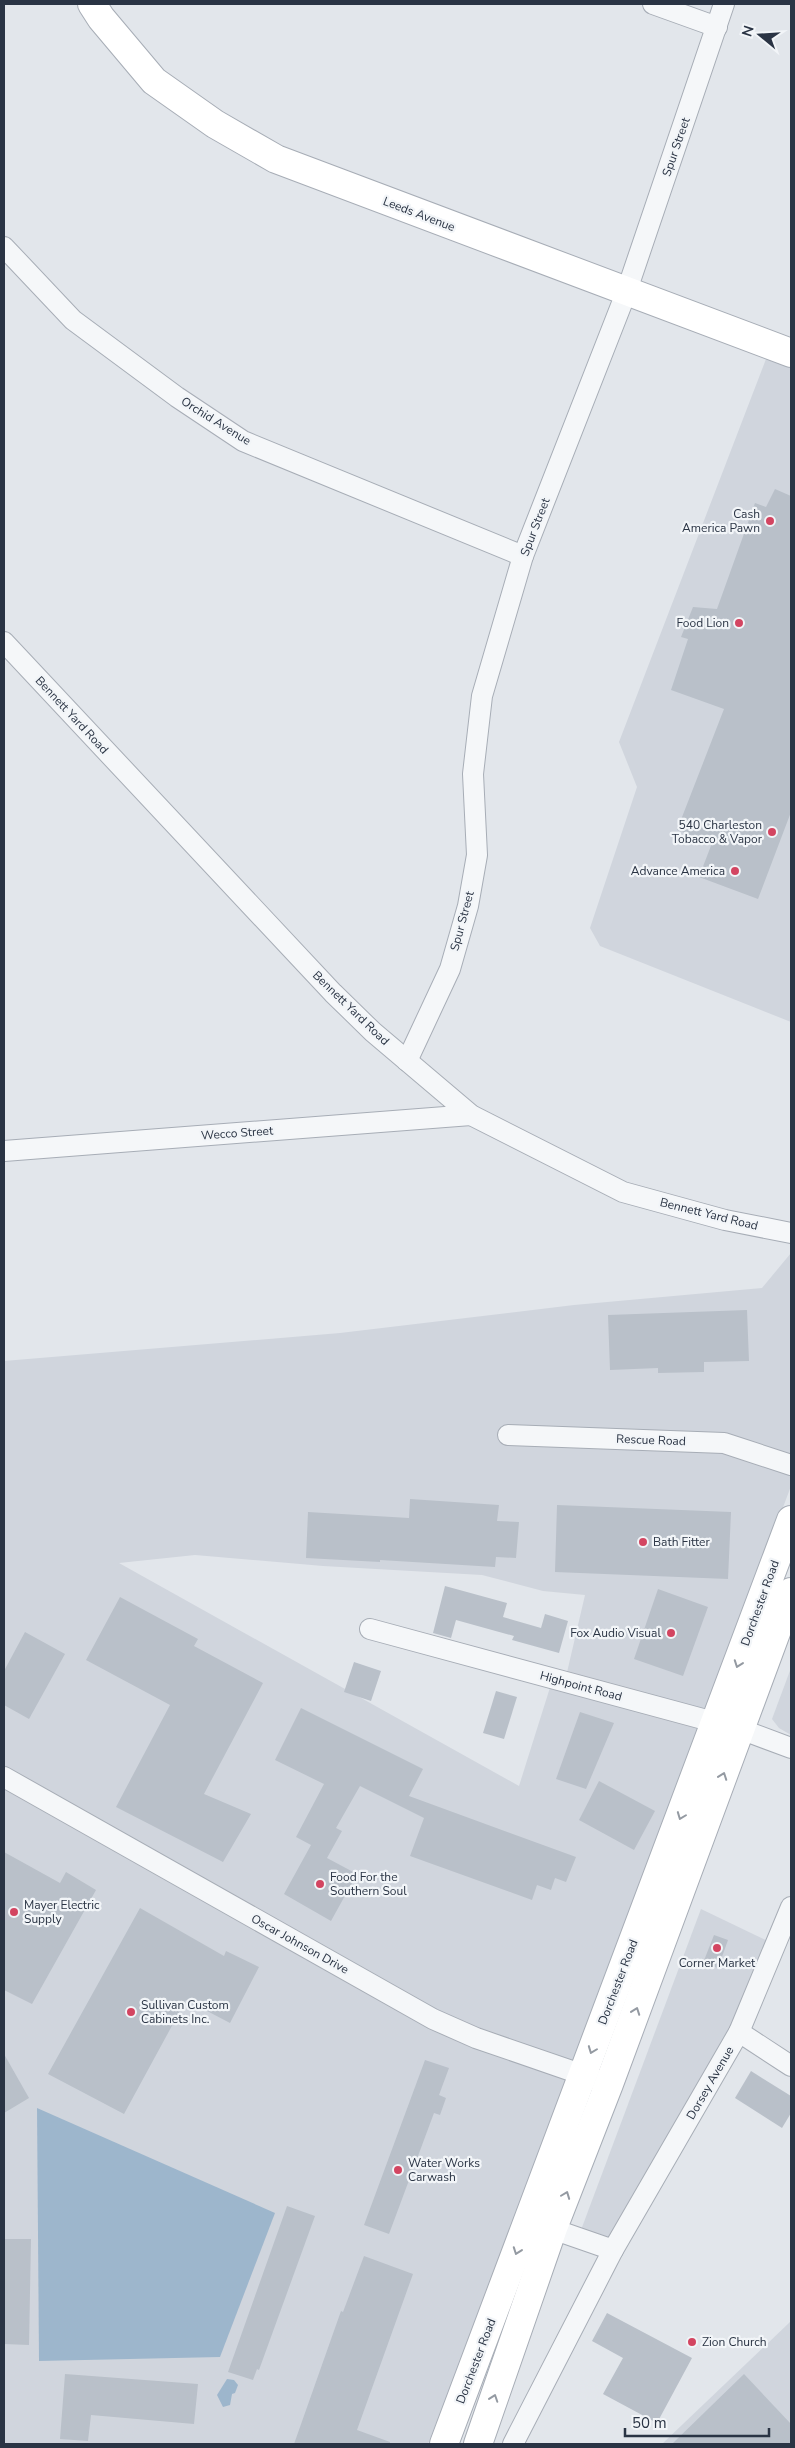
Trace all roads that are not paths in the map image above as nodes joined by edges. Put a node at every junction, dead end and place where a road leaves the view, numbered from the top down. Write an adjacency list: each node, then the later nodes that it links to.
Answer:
1 (92, 4): 6 (main road, Leeds Avenue)
2 (653, 4): 4 (street)
3 (724, 4): 4 (street, Spur Street)
4 (716, 27): 6 (street, Spur Street)
5 (4, 247): 8 (street, Orchid Avenue)
6 (626, 292): 7 (main road, Leeds Avenue); 8 (street, Spur Street)
7 (791, 353)
8 (523, 556): 10 (street, Spur Street)
9 (4, 642): 10 (street, Bennett Yard Road)
10 (407, 1062): 11 (street, Bennett Yard Road)
11 (471, 1115): 12 (street, Wecco Street); 13 (street, Bennett Yard Road)
12 (4, 1152)
13 (791, 1233)
14 (508, 1435): 15 (street, Rescue Road)
15 (791, 1464)
16 (791, 1520): 19 (main road, Dorchester Road, one-way to 19)
17 (791, 1592): 19 (main road, Dorchester Road)
18 (370, 1629): 19 (street, Highpoint Road)
19 (728, 1726): 20 (street, Highpoint Road); 25 (main road, Dorchester Road, one-way to 25); 26 (main road, Dorchester Road, one-way to 19)
20 (791, 1748)
21 (4, 1777): 25 (street, Oscar Johnson Drive)
22 (791, 1907): 23 (street, Dorsey Avenue)
23 (739, 2032): 24 (street); 28 (street, Dorsey Avenue)
24 (791, 2066)
25 (583, 2075): 26 (street, Oscar Johnson Drive); 27 (main road, Dorchester Road)
26 (610, 2084): 27 (main road, Dorchester Road, one-way to 26)
27 (540, 2225): 28 (street); 29 (main road, Dorchester Road, one-way to 29); 30 (main road, Dorchester Road, one-way to 27)
28 (613, 2250): 31 (street, Dorsey Avenue)
29 (444, 2444)
30 (478, 2444)
31 (513, 2444)

